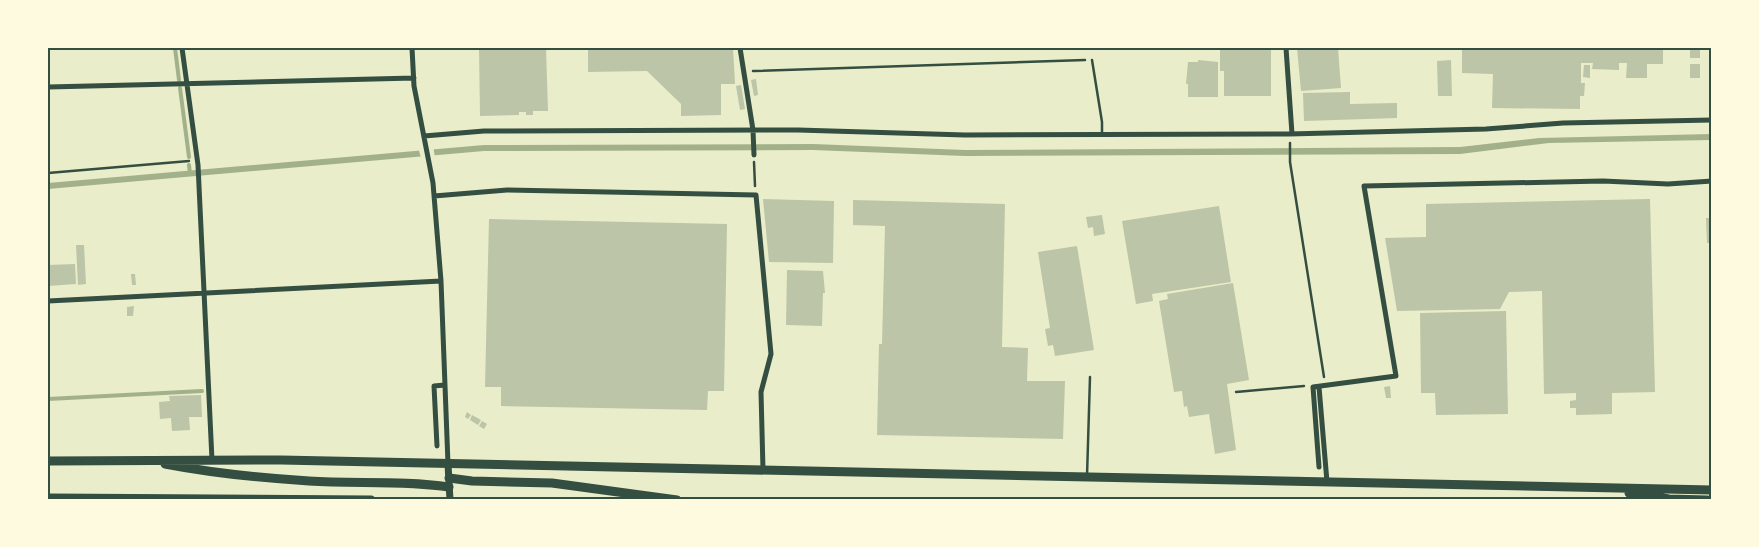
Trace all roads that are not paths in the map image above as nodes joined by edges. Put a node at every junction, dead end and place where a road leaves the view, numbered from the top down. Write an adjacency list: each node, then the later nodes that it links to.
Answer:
1 (182, 48): 7 (street)
2 (412, 48): 6 (street)
3 (740, 48): 10 (street)
4 (1286, 48): 11 (street)
5 (1092, 60): 12 (lane)
6 (414, 78): 7 (street); 13 (street)
7 (187, 84): 8 (street); 18 (street)
8 (48, 87)
9 (1712, 120): 11 (street)
10 (754, 130): 12 (street); 13 (street); 14 (street)
11 (1292, 134): 12 (street)
12 (1102, 135)
13 (424, 136): 16 (street)
14 (754, 155)
15 (1712, 181): 22 (street)
16 (434, 196): 17 (street); 29 (street)
17 (441, 281): 18 (street); 21 (street)
18 (205, 293): 19 (street); 25 (street)
19 (48, 301)
20 (1090, 377): 30 (lane)
21 (445, 385): 23 (street); 27 (street)
22 (1316, 387): 28 (street); 32 (street)
23 (437, 446)
24 (143, 460): 25 (highway); 26 (highway); 31 (highway)
25 (212, 460): 27 (highway)
26 (48, 461)
27 (448, 464): 29 (highway); 31 (street)
28 (1319, 467)
29 (763, 470): 30 (highway)
30 (1087, 477): 32 (highway)
31 (449, 482): 38 (street); 39 (highway)
32 (1327, 482): 33 (highway)
33 (1592, 488): 34 (highway); 40 (highway)
34 (1712, 490)
35 (48, 498): 36 (highway)
36 (217, 498): 37 (highway)
37 (371, 500)
38 (450, 500)
39 (677, 500)
40 (1707, 500)

